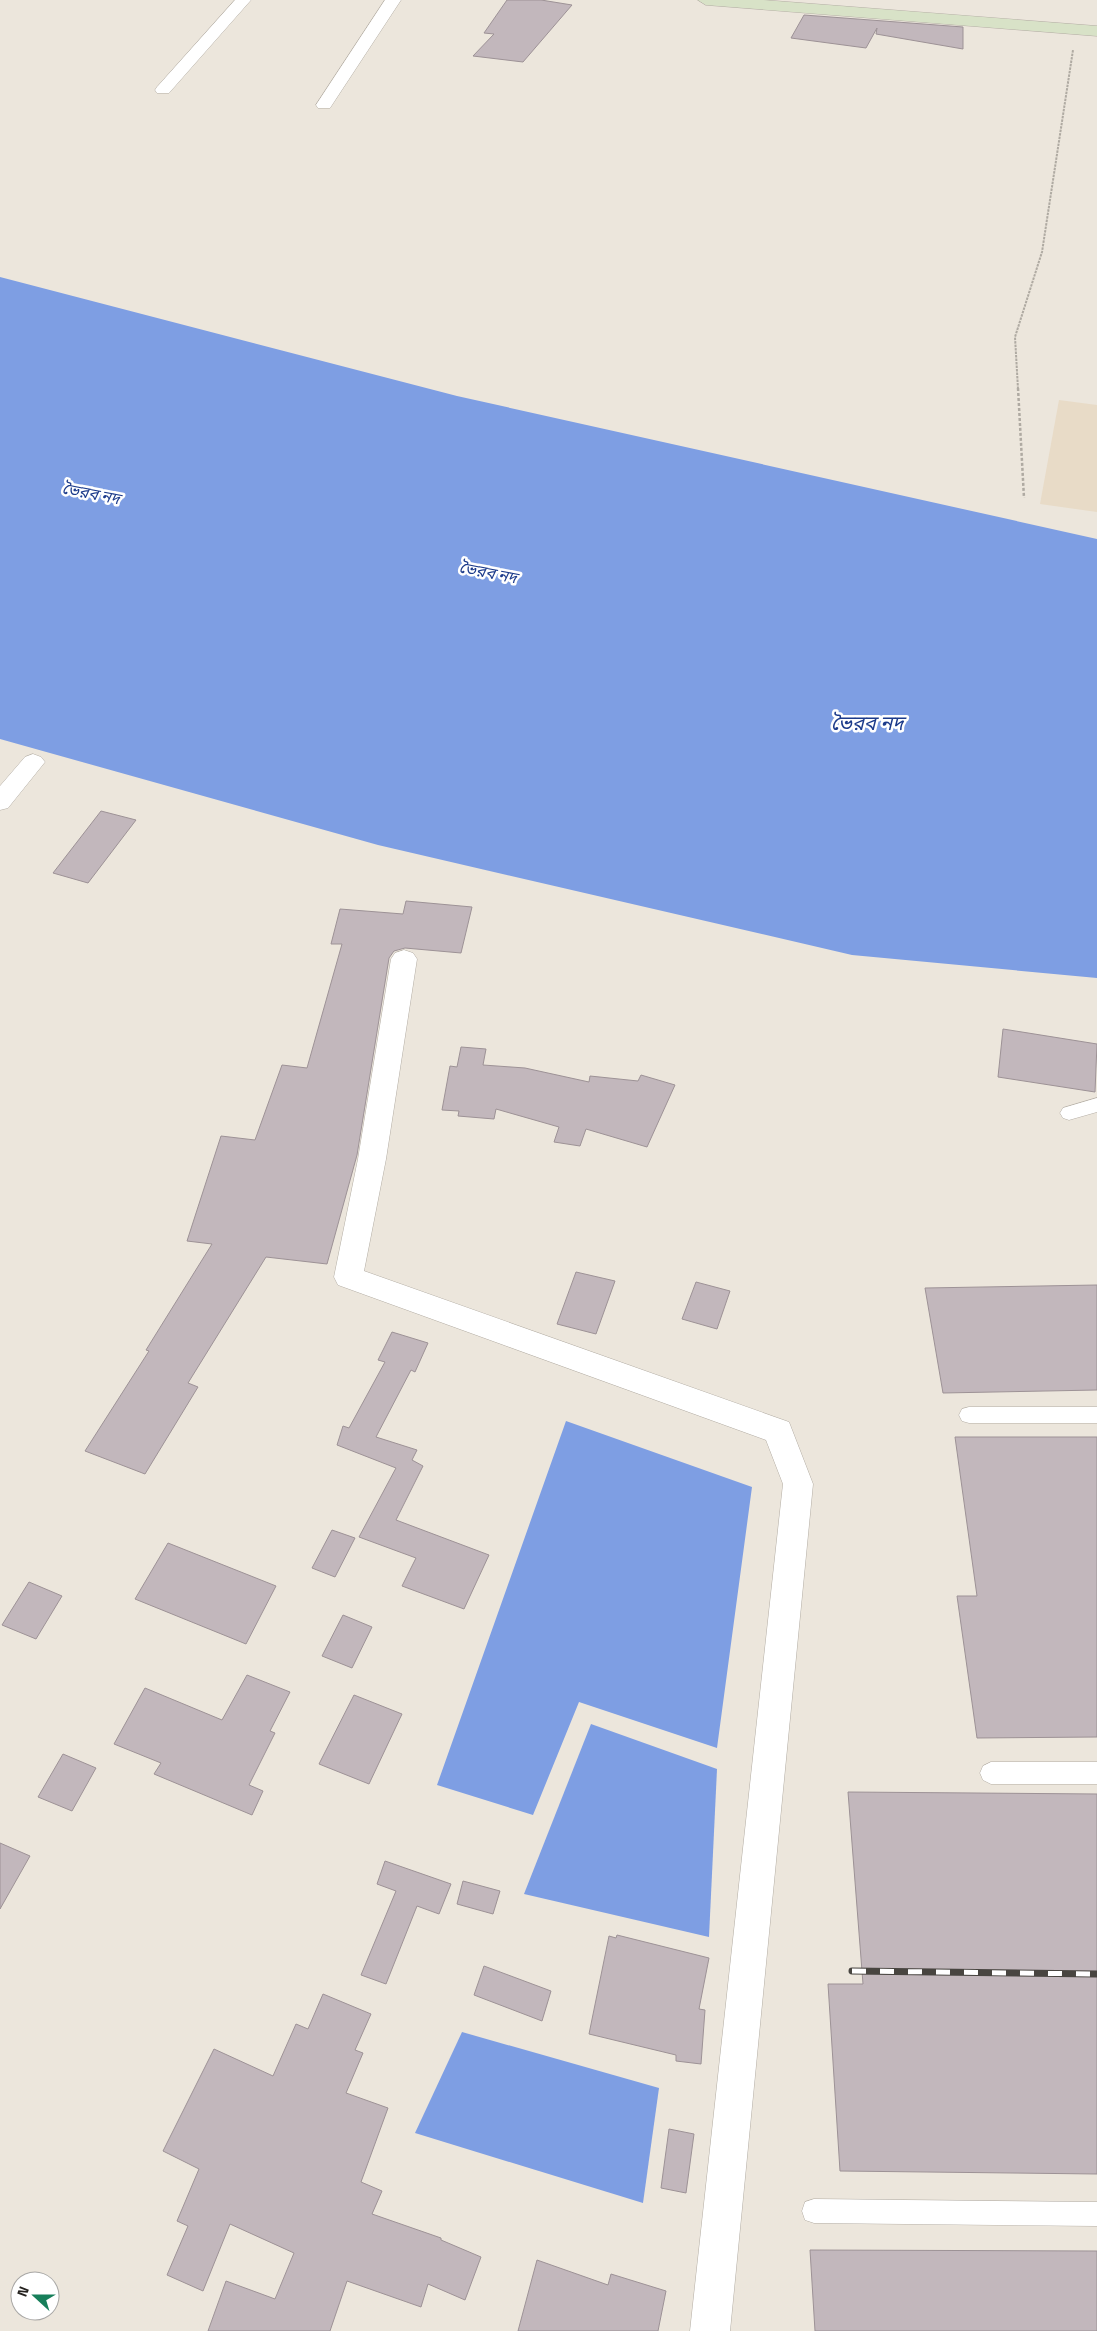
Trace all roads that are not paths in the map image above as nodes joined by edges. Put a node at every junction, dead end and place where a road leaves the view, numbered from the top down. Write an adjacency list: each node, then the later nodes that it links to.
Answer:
1 (244, 0): 5 (street)
2 (394, 0): 6 (street)
3 (706, 0): 4 (main road)
4 (1097, 31)
5 (163, 90)
6 (324, 105)
7 (33, 762): 8 (street)
8 (0, 802)
9 (404, 959): 18 (street)
10 (1097, 1104): 11 (lane)
11 (1069, 1113)
12 (969, 1415): 13 (lane)
13 (1097, 1415)
14 (991, 1773): 15 (lane)
15 (1097, 1773)
16 (814, 2211): 17 (lane)
17 (1097, 2214)
18 (710, 2331)

